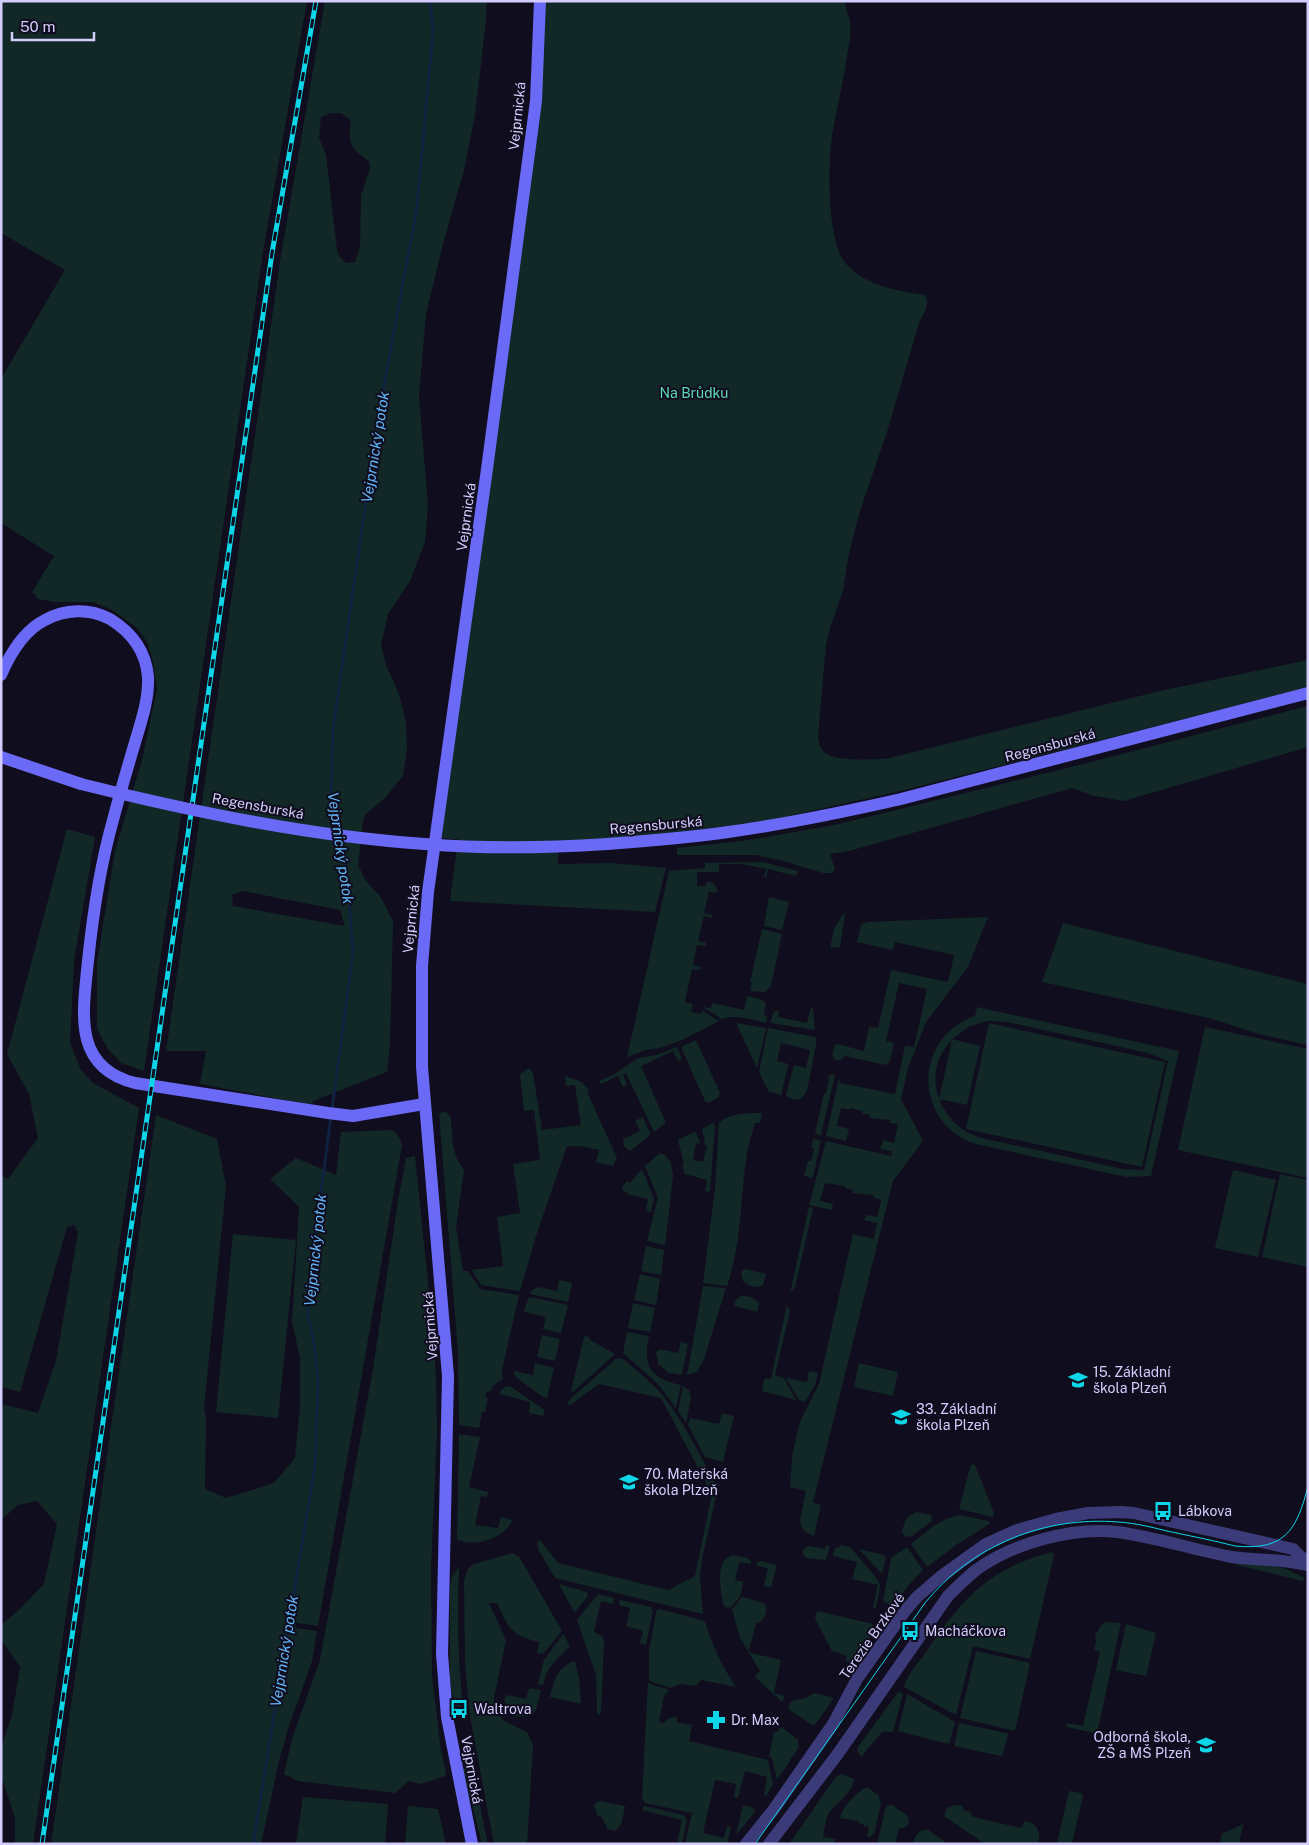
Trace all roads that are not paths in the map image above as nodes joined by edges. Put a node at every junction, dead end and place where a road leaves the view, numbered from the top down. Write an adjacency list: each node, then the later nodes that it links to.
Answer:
1 (540, 1): 5 (main road, Vejprnická)
2 (1, 675): 5 (main road)
3 (1308, 693): 4 (main road, Regensburská, bridge)
4 (1, 757)
5 (424, 1104): 8 (main road, Vejprnická)
6 (1308, 1560): 9 (street, Terezie Brzkové)
7 (1308, 1565): 10 (street)
8 (472, 1844)
9 (746, 1844)
10 (768, 1844)

